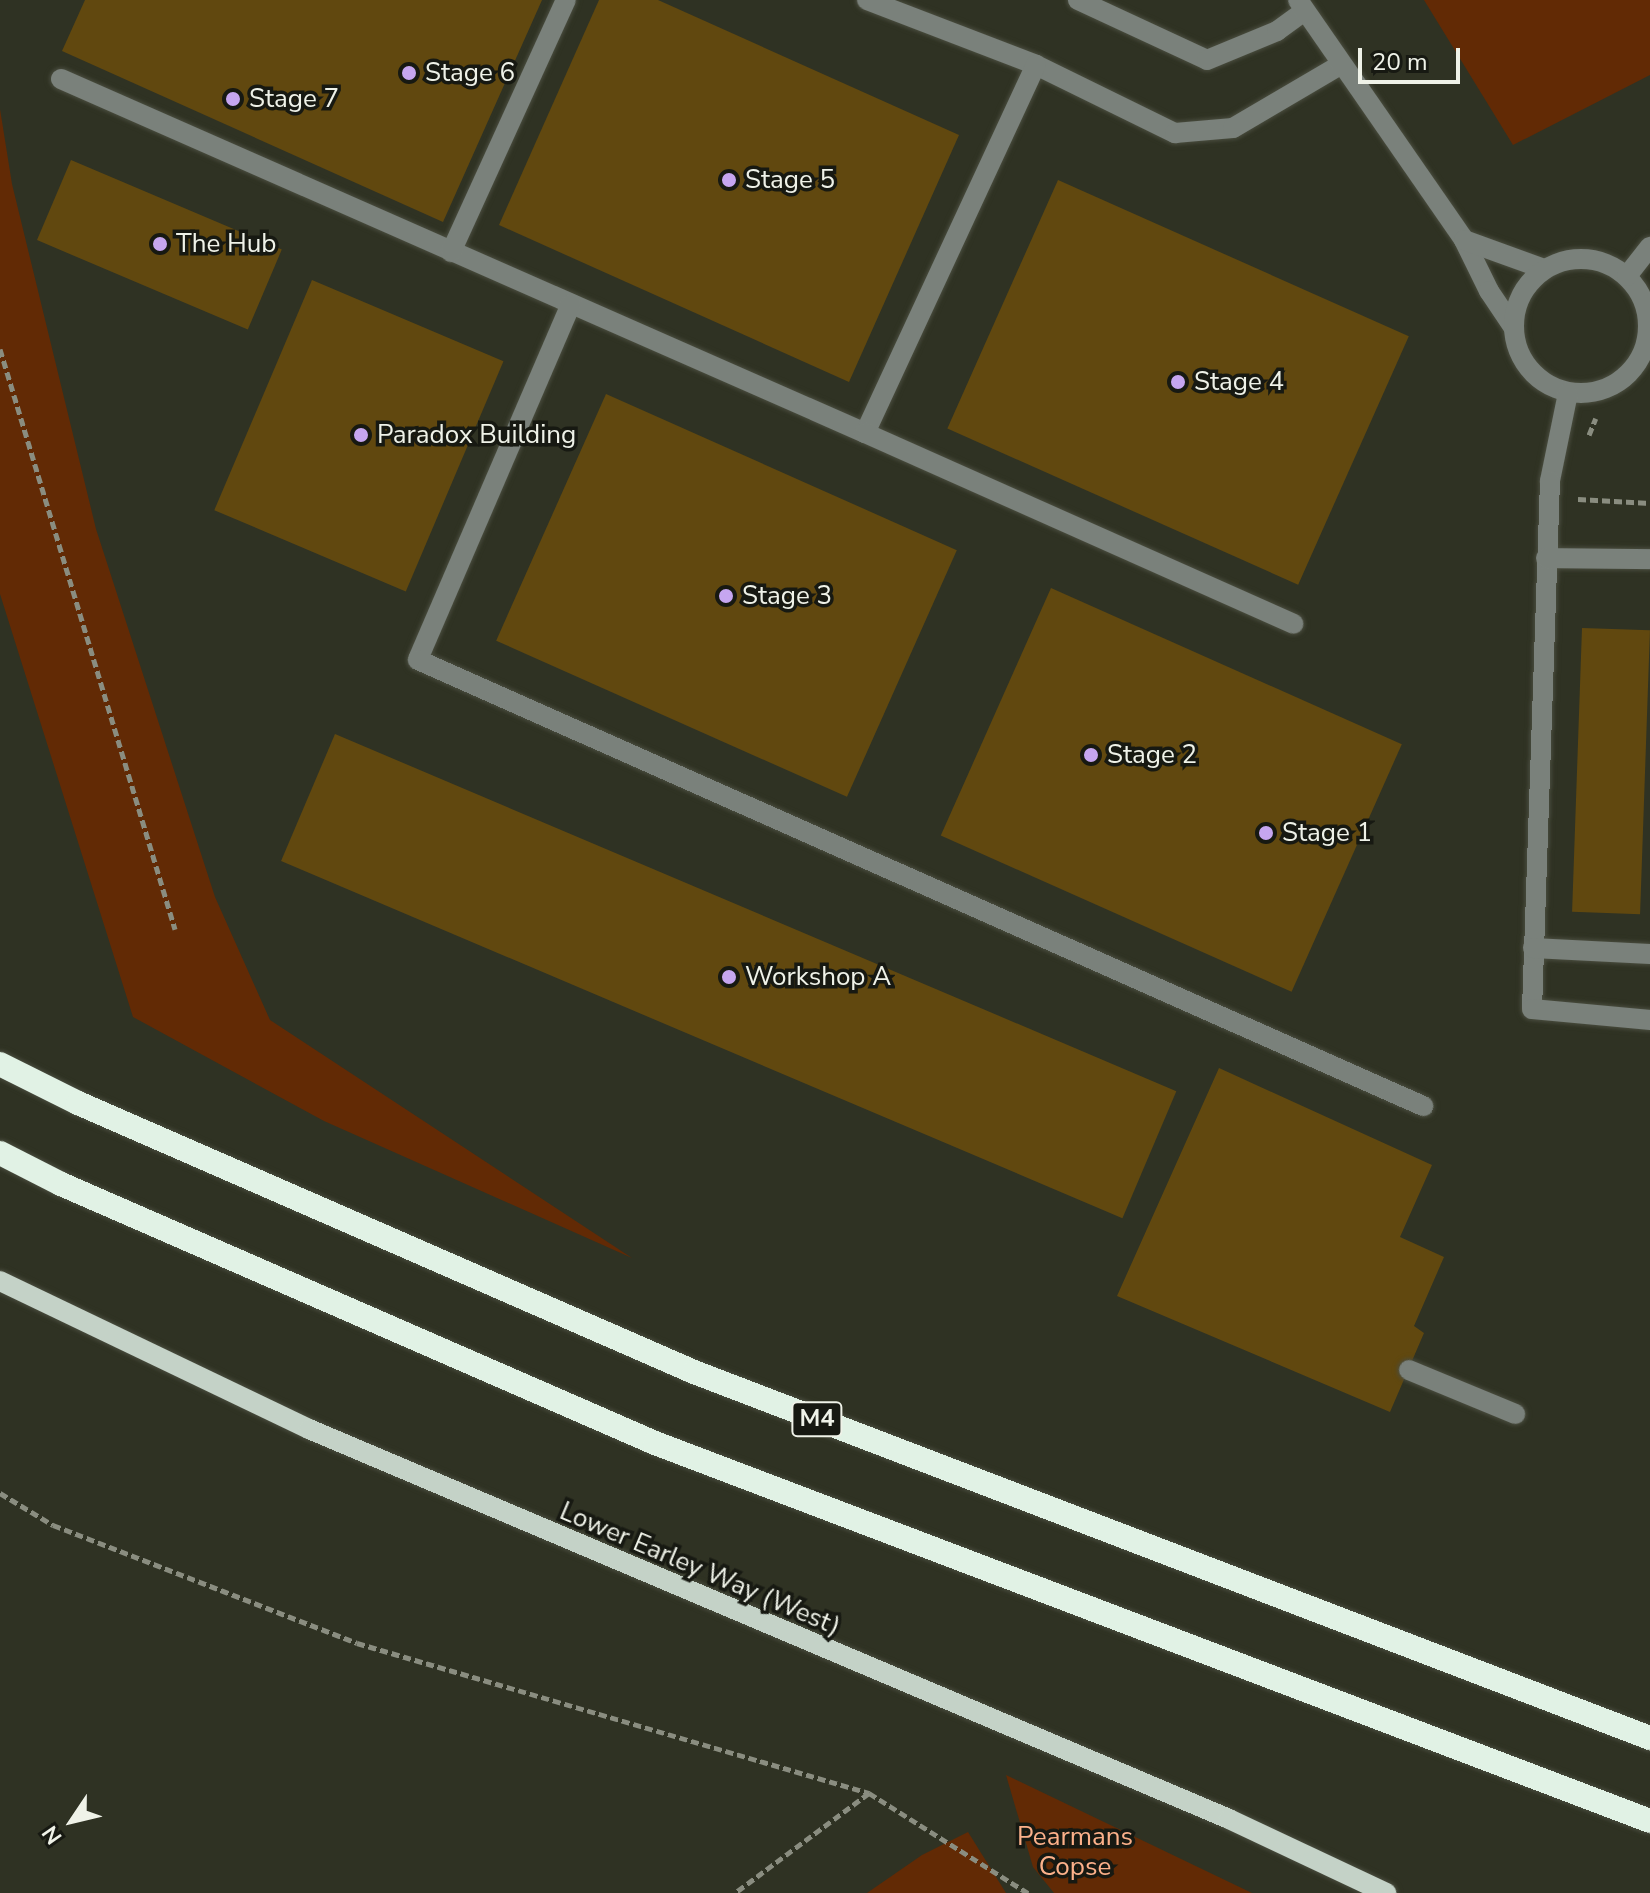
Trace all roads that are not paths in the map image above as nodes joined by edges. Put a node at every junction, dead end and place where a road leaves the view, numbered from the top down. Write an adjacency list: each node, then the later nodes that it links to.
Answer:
1 (566, 0): 10 (street)
2 (867, 0): 6 (street)
3 (1078, 0): 4 (street)
4 (1301, 5): 5 (street)
5 (1342, 64): 6 (street); 8 (street)
6 (1036, 65): 16 (street)
7 (61, 79): 10 (street)
8 (1464, 240): 11 (street); 14 (street)
9 (1650, 247): 12 (street)
10 (451, 252): 13 (street)
11 (1544, 269): 12 (street); 14 (street)
12 (1627, 276): 15 (street)
13 (571, 304): 16 (street); 24 (street)
14 (1514, 328): 15 (street)
15 (1568, 393): 17 (street)
16 (865, 433): 19 (street)
17 (1546, 558): 18 (street); 20 (street)
18 (1650, 559)
19 (1293, 624)
20 (1533, 948): 21 (street); 22 (street)
21 (1650, 954)
22 (1650, 1020)
23 (0, 1064): 29 (highway, M4)
24 (1423, 1106)
25 (0, 1153): 30 (highway)
26 (0, 1281): 31 (main road, Lower Earley Way (West))
27 (1409, 1370): 28 (street)
28 (1515, 1414)
29 (1650, 1738)
30 (1650, 1821)
31 (1386, 1893)

